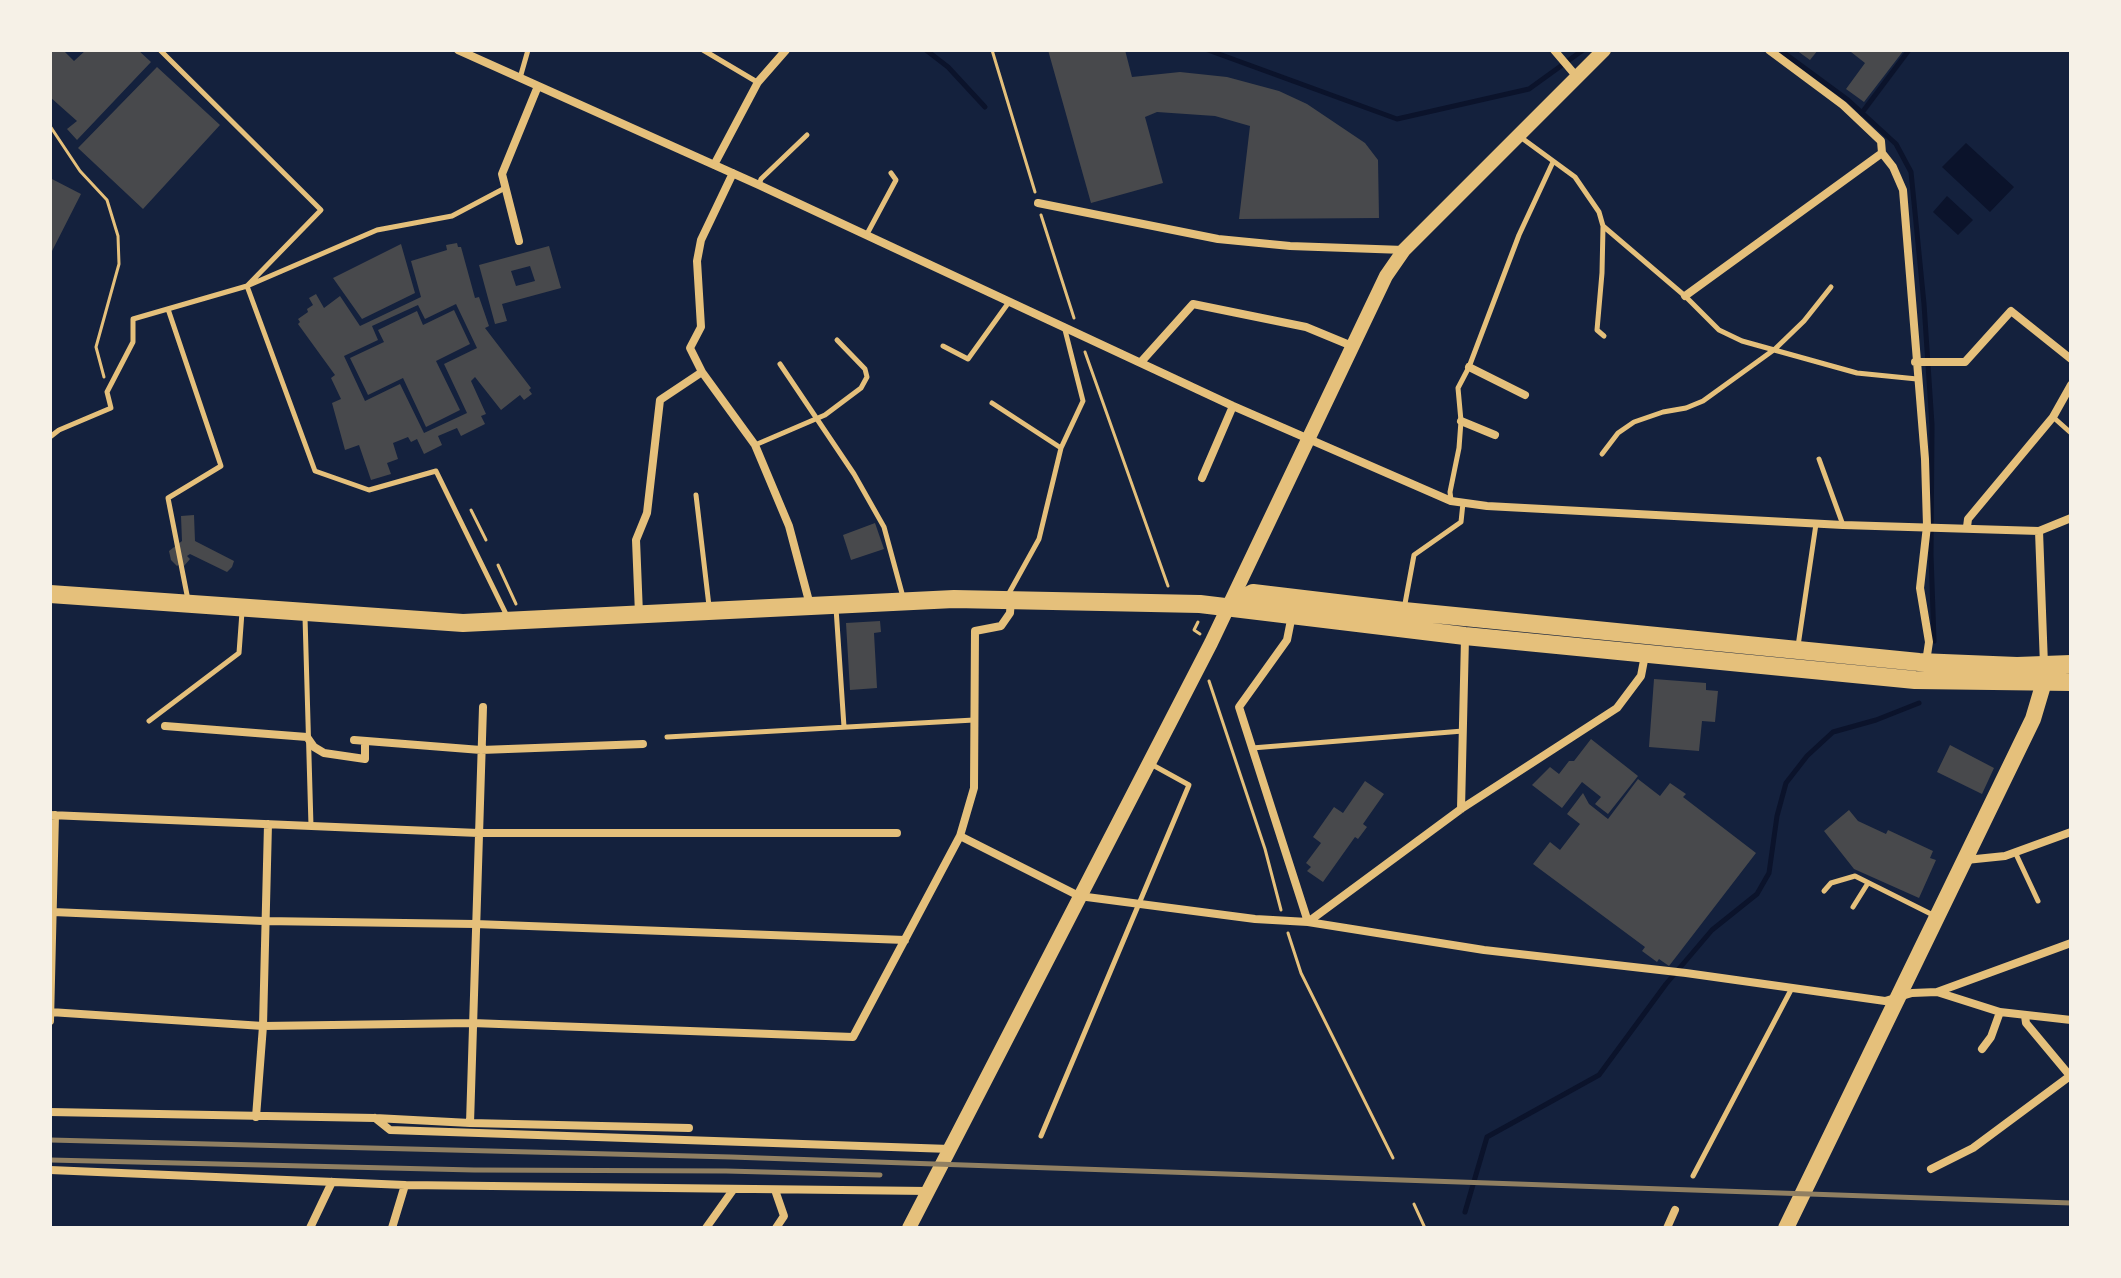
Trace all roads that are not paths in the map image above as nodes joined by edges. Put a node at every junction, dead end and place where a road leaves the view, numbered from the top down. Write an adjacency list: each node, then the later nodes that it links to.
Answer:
1 (160, 50): 27 (lane)
2 (458, 50): 10 (street)
3 (528, 50): 10 (lane)
4 (703, 50): 11 (lane)
5 (786, 50): 11 (street)
6 (1604, 50): 9 (street)
7 (1769, 50): 15 (street)
8 (1556, 54): 9 (street)
9 (1576, 76): 14 (street)
10 (520, 78): 12 (street)
11 (758, 82): 17 (street)
12 (538, 86): 17 (street); 21 (street)
13 (807, 135): 20 (lane)
14 (1518, 136): 16 (lane); 26 (street)
15 (1882, 153): 29 (street); 40 (street)
16 (1553, 162): 23 (lane); 42 (lane)
17 (714, 165): 18 (street)
18 (733, 173): 20 (street); 43 (street)
19 (891, 173): 24 (lane)
20 (759, 185): 24 (street)
21 (505, 188): 25 (street); 27 (lane)
22 (1038, 203): 26 (street)
23 (1603, 226): 29 (lane); 33 (lane)
24 (866, 236): 30 (street)
25 (519, 241)
26 (1404, 250): 36 (street)
27 (247, 286): 31 (lane); 81 (lane)
28 (1831, 287): 37 (lane)
29 (1685, 296): 37 (lane)
30 (1009, 302): 32 (street); 35 (lane)
31 (168, 309): 54 (lane); 73 (lane)
32 (1064, 325): 39 (street); 57 (lane)
33 (1604, 336)
34 (837, 340): 50 (lane)
35 (943, 346)
36 (1352, 346): 39 (street); 55 (street)
37 (1775, 349): 44 (lane); 58 (lane)
38 (2071, 359): 40 (street)
39 (1141, 362): 48 (street)
40 (1915, 362): 44 (street)
41 (780, 364): 50 (lane)
42 (1469, 367): 46 (street); 51 (lane)
43 (702, 372): 56 (street); 82 (street)
44 (1917, 379): 67 (street)
45 (2071, 385): 49 (street)
46 (1525, 395)
47 (992, 403): 57 (lane)
48 (1233, 406): 55 (street); 60 (street)
49 (2053, 417): 52 (lane); 68 (street)
50 (818, 418): 56 (lane); 72 (lane)
51 (1461, 421): 53 (street); 62 (lane)
52 (2071, 433)
53 (1495, 435)
54 (50, 437)
55 (1308, 438): 62 (street); 76 (street)
56 (755, 445): 75 (street)
57 (1061, 448): 71 (lane)
58 (1602, 454)
59 (1819, 459): 66 (lane)
60 (1202, 478)
61 (696, 495): 80 (lane)
62 (1451, 501): 63 (street)
63 (1463, 503): 65 (street); 78 (lane)
64 (2071, 518): 69 (street)
65 (1816, 524): 66 (street); 85 (lane)
66 (1843, 525): 67 (street)
67 (1928, 526): 68 (street); 87 (street)
68 (1967, 527): 69 (street)
69 (2039, 531): 89 (street)
70 (50, 594): 73 (highway)
71 (1008, 599): 72 (highway); 76 (highway); 92 (street)
72 (905, 602): 74 (highway)
73 (189, 603): 77 (highway)
74 (836, 605): 75 (highway); 95 (lane)
75 (810, 606): 80 (highway)
76 (1229, 606): 78 (highway); 83 (highway); 104 (street)
77 (242, 607): 79 (highway); 93 (lane)
78 (1404, 611): 84 (highway)
79 (304, 612): 81 (highway); 97 (lane)
80 (710, 612): 82 (highway)
81 (506, 614): 82 (highway)
82 (639, 615)
83 (1292, 615): 84 (highway); 102 (street)
84 (1466, 627): 85 (highway); 86 (highway); 96 (street)
85 (1797, 651): 87 (highway)
86 (1645, 655): 89 (highway); 105 (street)
87 (1926, 662): 89 (highway)
88 (2071, 664): 89 (highway)
89 (2044, 674): 90 (highway); 114 (main road)
90 (2071, 682)
91 (483, 707): 103 (street)
92 (976, 720): 95 (lane); 112 (street)
93 (149, 721)
94 (165, 726): 97 (street)
95 (844, 727): 98 (lane)
96 (1463, 731): 102 (lane); 105 (street)
97 (307, 737): 100 (street); 108 (lane)
98 (667, 737)
99 (354, 740): 100 (street)
100 (365, 741): 103 (street)
101 (643, 744): 103 (street)
102 (1252, 748): 124 (street)
103 (481, 750): 110 (street)
104 (1148, 763): 117 (street); 119 (lane)
105 (1461, 809): 124 (street)
106 (52, 815): 107 (street); 121 (street)
107 (268, 824): 108 (street); 123 (street)
108 (311, 826): 110 (street)
109 (2071, 832): 113 (street)
110 (478, 833): 111 (street); 125 (street)
111 (897, 833)
112 (960, 836): 117 (street); 126 (street)
113 (2015, 852): 114 (street); 118 (lane)
114 (1965, 860): 122 (main road)
115 (1868, 883): 116 (lane); 120 (lane); 122 (lane)
116 (1824, 891)
117 (1079, 896): 119 (street); 146 (street)
118 (2038, 901)
119 (1138, 903): 124 (street); 145 (lane)
120 (1853, 907)
121 (53, 912): 123 (street); 131 (street)
122 (1938, 918): 130 (main road)
123 (263, 921): 125 (street); 137 (street)
124 (1308, 922): 128 (street)
125 (475, 924): 126 (street); 136 (street)
126 (905, 940): 136 (street)
127 (2071, 943): 129 (street)
128 (1792, 988): 130 (street); 149 (lane)
129 (1937, 992): 130 (street); 132 (street)
130 (1899, 997): 162 (main road)
131 (50, 1012): 135 (street); 137 (street)
132 (2000, 1012): 133 (street); 138 (street)
133 (2025, 1016): 134 (street); 139 (street)
134 (2071, 1020)
135 (50, 1021)
136 (472, 1023): 137 (street); 143 (street)
137 (263, 1026): 141 (street)
138 (1982, 1049)
139 (2070, 1077): 147 (street)
140 (50, 1112): 141 (street)
141 (256, 1117): 142 (street)
142 (375, 1118): 143 (street); 146 (street)
143 (470, 1123): 144 (street)
144 (689, 1128)
145 (1041, 1136)
146 (950, 1149): 154 (street)
147 (1931, 1169)
148 (50, 1170): 150 (street)
149 (1693, 1176)
150 (332, 1182): 151 (street); 156 (street)
151 (405, 1185): 152 (street); 157 (street)
152 (733, 1190): 153 (street); 158 (street)
153 (775, 1190): 154 (street); 159 (street)
154 (928, 1191): 160 (street)
155 (1675, 1210): 161 (street)
156 (310, 1228)
157 (392, 1228)
158 (706, 1228)
159 (776, 1228)
160 (909, 1228)
161 (1667, 1228)
162 (1786, 1228)

